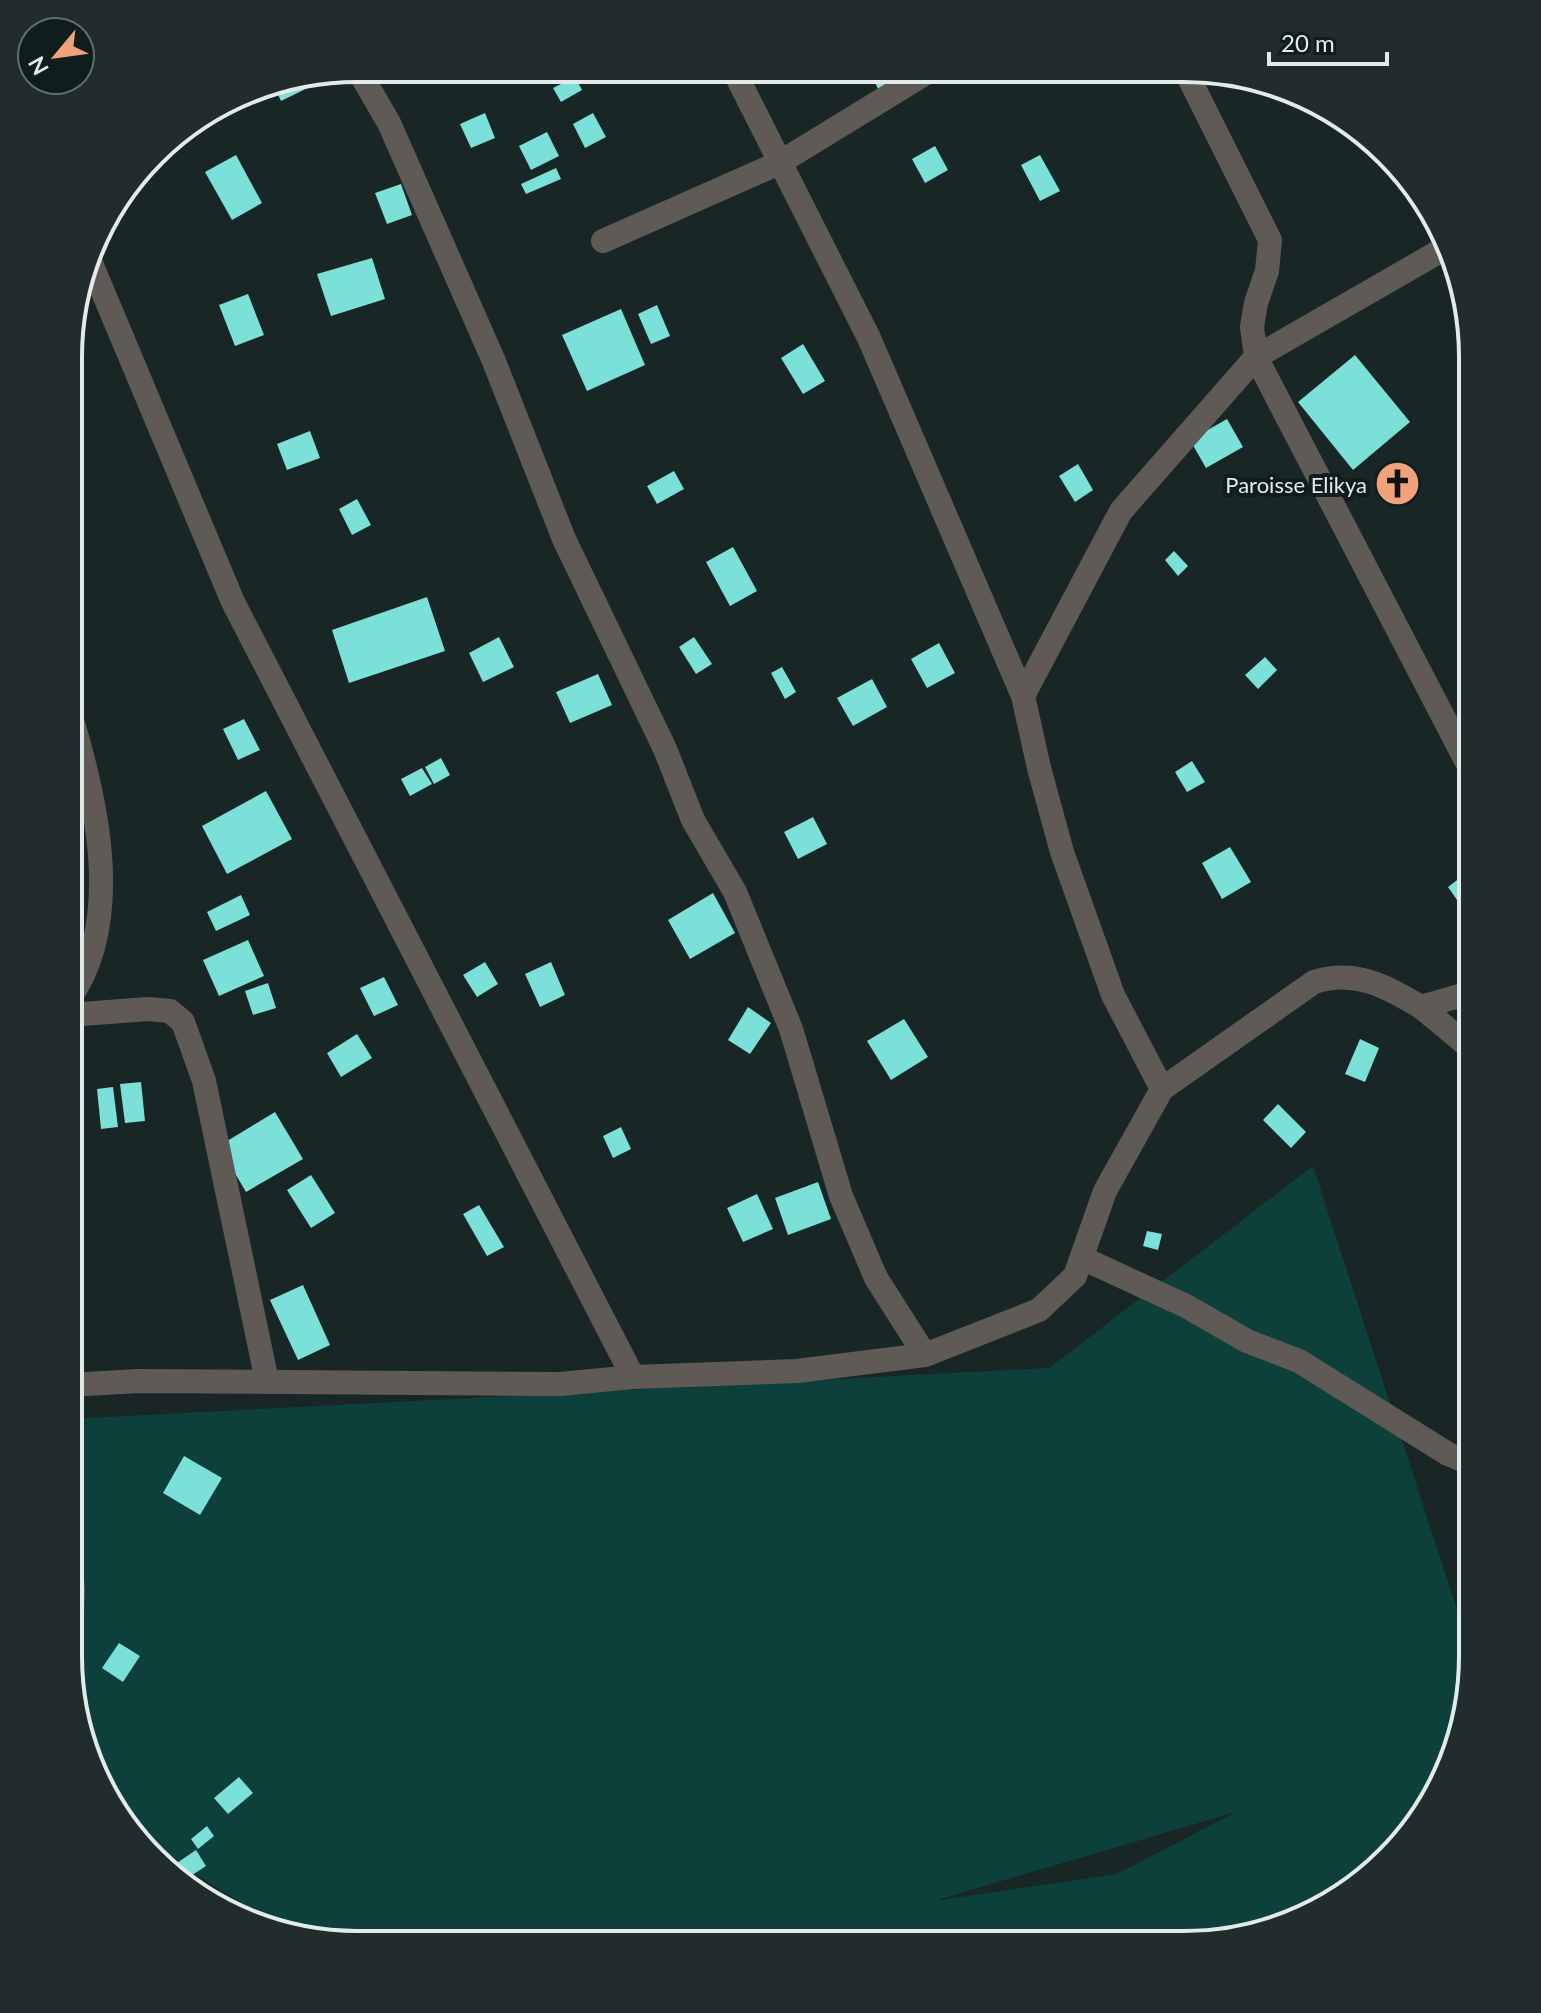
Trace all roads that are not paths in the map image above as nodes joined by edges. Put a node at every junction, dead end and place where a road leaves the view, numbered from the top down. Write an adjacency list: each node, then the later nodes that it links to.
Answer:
1 (911, 82): 5 (street)
2 (1191, 82): 9 (street)
3 (366, 83): 20 (street)
4 (740, 83): 5 (street)
5 (779, 163): 6 (street); 10 (street)
6 (603, 241)
7 (1438, 252): 9 (street)
8 (95, 274): 21 (street)
9 (1256, 357): 10 (street); 11 (street)
10 (1023, 696): 18 (street)
11 (1459, 747)
12 (82, 753): 13 (street)
13 (82, 974)
14 (1459, 996): 15 (street)
15 (1421, 1007): 17 (street); 18 (street)
16 (82, 1014): 22 (street)
17 (1458, 1038)
18 (1162, 1089): 19 (street)
19 (1082, 1258): 20 (street); 24 (street)
20 (925, 1355): 21 (street)
21 (633, 1377): 22 (street)
22 (267, 1381): 23 (street)
23 (82, 1384)
24 (1458, 1458)

